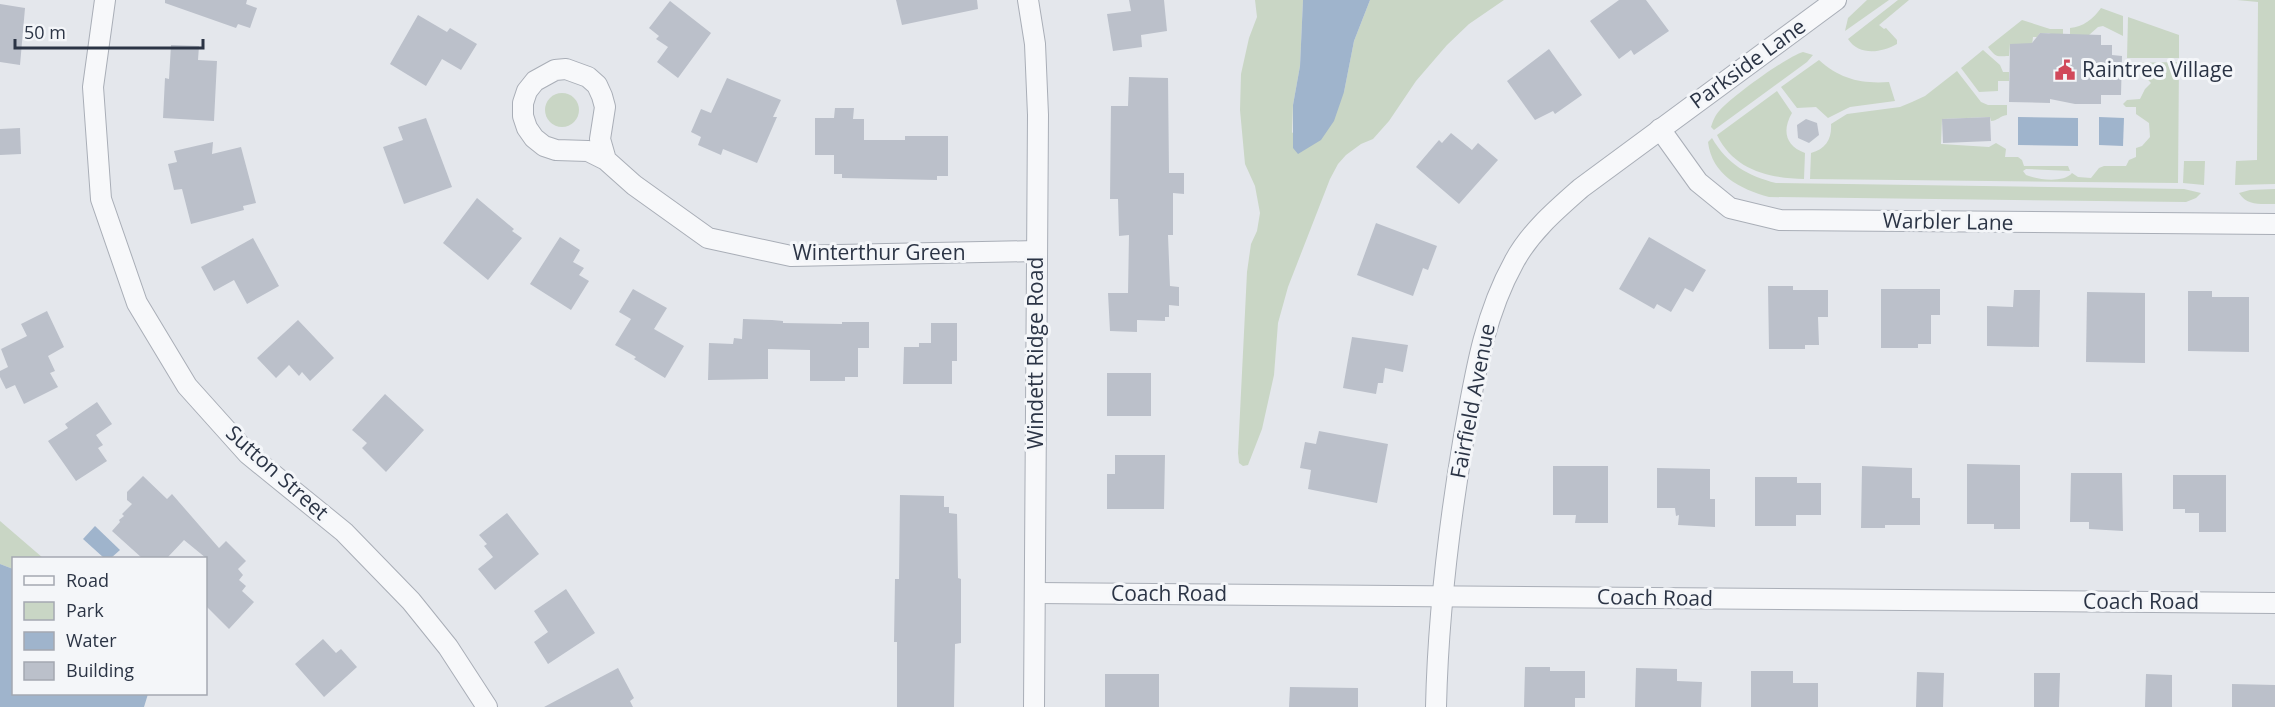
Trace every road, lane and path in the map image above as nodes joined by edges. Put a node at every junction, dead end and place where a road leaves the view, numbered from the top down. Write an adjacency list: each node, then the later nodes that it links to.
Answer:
1 (105, 0): 11 (street, Sutton Street)
2 (1028, 0): 7 (street, Windett Ridge Road)
3 (1836, 0): 4 (street, Parkside Lane)
4 (1660, 129): 6 (street, Warbler Lane); 9 (street, Fairfield Avenue)
5 (606, 160): 5 (street, Winterthur Green); 7 (street, Winterthur Green)
6 (2275, 224)
7 (1036, 251): 8 (street, Windett Ridge Road)
8 (1036, 593): 9 (street, Coach Road); 12 (street, Windett Ridge Road)
9 (1443, 596): 10 (street, Coach Road); 13 (street, Fairfield Avenue)
10 (2275, 603)
11 (487, 707)
12 (1034, 707)
13 (1436, 707)

